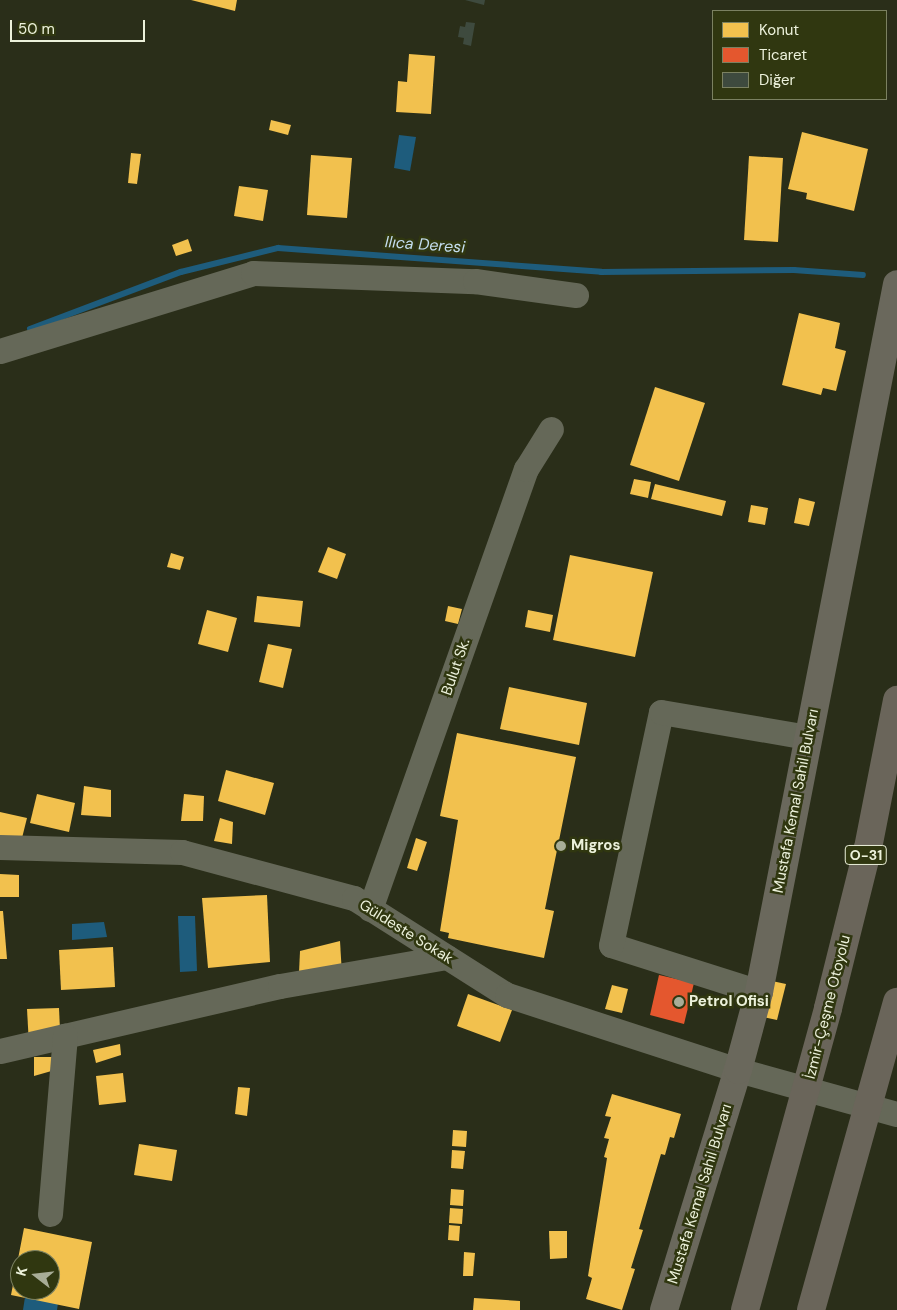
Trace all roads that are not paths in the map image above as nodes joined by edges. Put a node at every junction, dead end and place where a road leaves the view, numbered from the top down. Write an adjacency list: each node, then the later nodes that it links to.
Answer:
1 (897, 284): 6 (main road, Mustafa Kemal Sahil Bulvarı)
2 (576, 295): 3 (street)
3 (0, 351)
4 (551, 429): 8 (street, Bulut Sk.)
5 (897, 700): 18 (highway, İzmir-Çeşme Otoyolu / O-31)
6 (808, 736): 10 (main road, Mustafa Kemal Sahil Bulvarı); 10 (street)
7 (0, 847): 8 (street, Güldeste Sokak)
8 (370, 909): 9 (street, Güldeste Sokak)
9 (446, 957): 12 (street); 14 (street, Güldeste Sokak)
10 (759, 992): 14 (main road, Mustafa Kemal Sahil Bulvarı)
11 (897, 1002): 19 (highway)
12 (65, 1036): 13 (street); 16 (street)
13 (0, 1051)
14 (738, 1070): 15 (street, Güldeste Sokak); 17 (main road, Mustafa Kemal Sahil Bulvarı)
15 (897, 1114)
16 (50, 1214)
17 (664, 1310)
18 (745, 1310)
19 (811, 1310)

